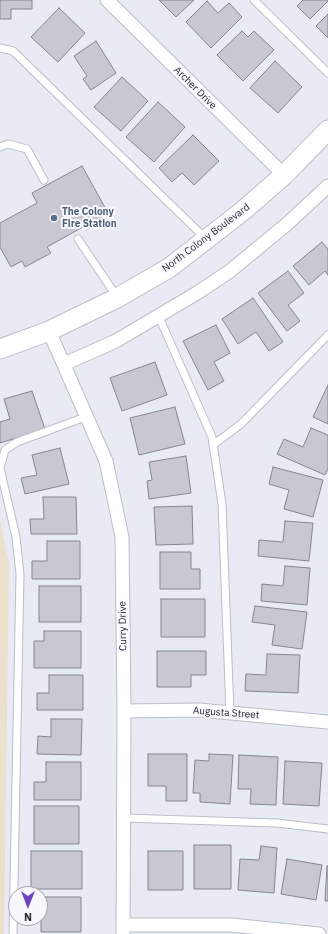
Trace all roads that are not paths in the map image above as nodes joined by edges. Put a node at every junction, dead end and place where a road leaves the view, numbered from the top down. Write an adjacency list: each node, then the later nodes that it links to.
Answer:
1 (107, 0): 7 (street, Archer Drive)
2 (254, 0): 4 (lane)
3 (0, 48): 11 (lane)
4 (328, 73)
5 (328, 130): 7 (main road, North Colony Boulevard)
6 (0, 147): 8 (lane)
7 (284, 175): 11 (main road, North Colony Boulevard)
8 (44, 180)
9 (328, 186): 13 (street)
10 (78, 239): 12 (lane)
11 (206, 240): 12 (main road, North Colony Boulevard)
12 (117, 298): 14 (main road, North Colony Boulevard)
13 (159, 317): 17 (street); 19 (lane)
14 (49, 331): 16 (main road, North Colony Boulevard); 17 (street, Curry Drive)
15 (328, 335): 19 (lane)
16 (0, 349)
17 (64, 364): 18 (street, Curry Drive)
18 (88, 416): 20 (lane); 21 (street, Curry Drive)
19 (213, 444): 22 (lane)
20 (0, 468): 27 (lane)
21 (124, 711): 22 (street, Augusta Street); 24 (street, Curry Drive)
22 (230, 713): 23 (street, Augusta Street)
23 (328, 721)
24 (124, 818): 25 (lane); 26 (street, Curry Drive)
25 (328, 829)
26 (123, 929): 28 (street)
27 (13, 934)
28 (319, 934)

